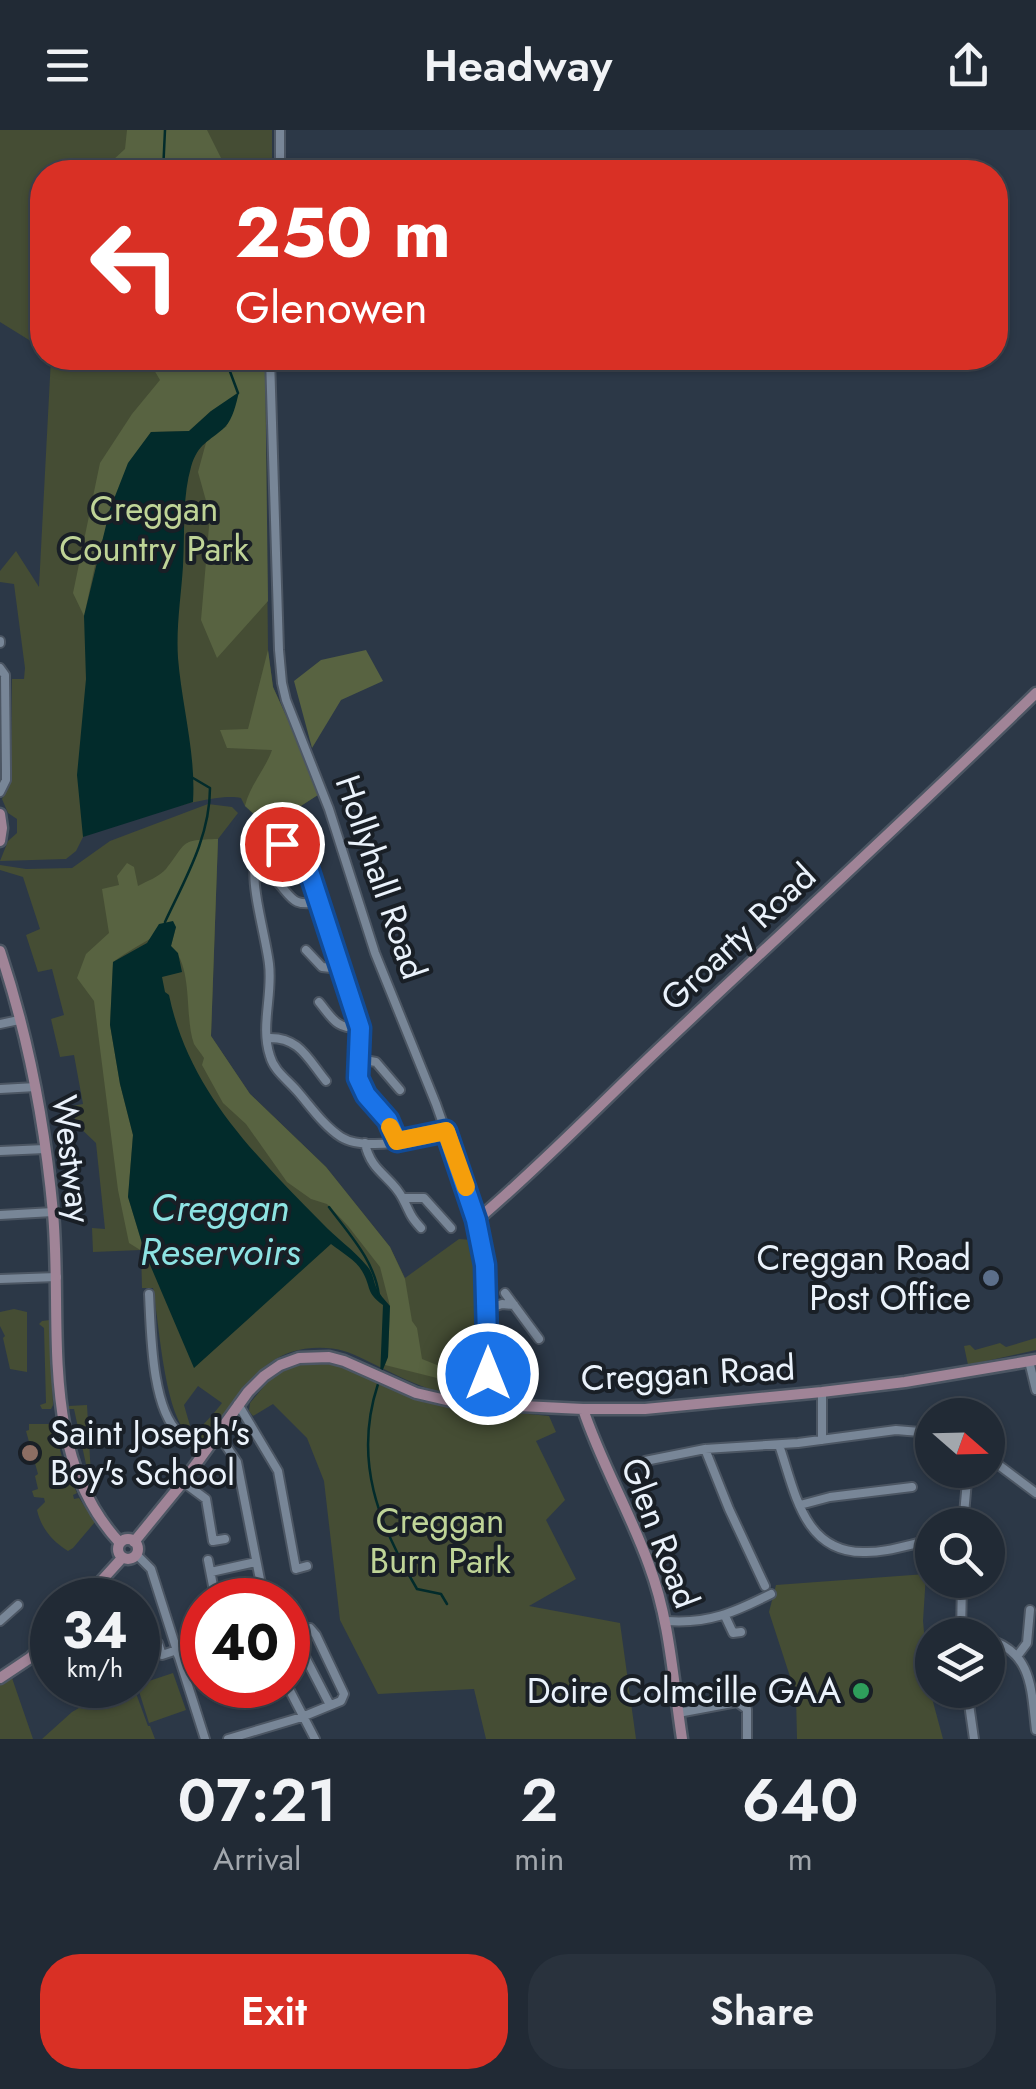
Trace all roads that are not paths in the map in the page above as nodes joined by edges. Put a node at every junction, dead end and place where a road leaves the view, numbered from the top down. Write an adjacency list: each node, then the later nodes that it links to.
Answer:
1 (280, 130): 2 (street)
2 (280, 160)
3 (270, 370): 24 (street, Hollyhall Road)
4 (0, 668): 6 (street)
5 (1036, 694): 32 (street, Groarty Road)
6 (0, 792)
7 (0, 814): 8 (street)
8 (0, 841)
9 (275, 879): 10 (street)
10 (319, 902): 13 (street); 18 (street)
11 (306, 950): 13 (street)
12 (1, 955): 15 (street, Westway)
13 (340, 968): 17 (street)
14 (319, 1002): 17 (street)
15 (19, 1020): 16 (street); 21 (street, Westway)
16 (0, 1024)
17 (360, 1028): 19 (street)
18 (267, 1038): 20 (street); 26 (street)
19 (359, 1059): 23 (street); 25 (street)
20 (326, 1081)
21 (36, 1087): 22 (street); 27 (street, Westway)
22 (0, 1089)
23 (400, 1090)
24 (446, 1131): 25 (street); 32 (street, Hollyhall Road)
25 (397, 1141): 26 (street)
26 (365, 1143): 29 (street)
27 (45, 1148): 28 (street); 30 (street, Westway)
28 (0, 1151)
29 (403, 1198): 33 (street); 34 (street)
30 (53, 1212): 31 (street); 35 (street, Westway)
31 (0, 1215)
32 (476, 1220): 40 (street, Hollyhall Road)
33 (421, 1228)
34 (451, 1228)
35 (57, 1276): 36 (street); 64 (street, Westway)
36 (0, 1279)
37 (505, 1293): 39 (street)
38 (149, 1294): 55 (street)
39 (514, 1305): 40 (street); 41 (street)
40 (488, 1308): 43 (street, Hollyhall Road)
41 (539, 1338)
42 (1033, 1361): 44 (street); 45 (street, Creggan Road)
43 (488, 1380): 46 (street); 48 (street, Hollyhall Road)
44 (1036, 1390)
45 (822, 1392): 49 (street, Creggan Road); 52 (street)
46 (460, 1402): 47 (street, Creggan Road); 48 (street, Creggan Road)
47 (238, 1404): 51 (street, Creggan Road); 70 (street)
48 (488, 1405): 49 (street, Creggan Road)
49 (584, 1409): 79 (street, Glen Road)
50 (915, 1430): 52 (street)
51 (218, 1434): 55 (street, Creggan Road); 69 (street)
52 (822, 1440): 53 (street)
53 (779, 1445): 54 (street); 61 (street)
54 (705, 1449): 56 (street); 77 (street)
55 (206, 1451): 58 (street, Creggan Road)
56 (645, 1461)
57 (1005, 1470): 60 (street)
58 (183, 1482): 62 (street); 63 (street, Creggan Road)
59 (912, 1487): 61 (street)
60 (1036, 1493)
61 (800, 1505): 65 (street)
62 (225, 1539)
63 (134, 1542): 64 (street); 66 (street)
64 (120, 1543): 67 (street)
65 (915, 1543)
66 (136, 1554): 67 (street); 84 (street)
67 (122, 1558): 72 (street)
68 (208, 1560): 71 (street)
69 (256, 1562): 71 (street); 74 (street)
70 (307, 1566)
71 (211, 1572): 73 (street)
72 (104, 1578)
73 (212, 1578)
74 (259, 1578)
75 (18, 1604): 78 (street)
76 (1030, 1610): 85 (street)
77 (726, 1616): 79 (street); 81 (street)
78 (0, 1620)
79 (666, 1621): 92 (street, Glen Road)
80 (310, 1628): 89 (street)
81 (734, 1633)
82 (1005, 1646): 85 (street)
83 (160, 1649): 84 (street)
84 (178, 1652): 95 (street)
85 (1018, 1655): 94 (street)
86 (30, 1658): 88 (street)
87 (310, 1666): 89 (street)
88 (0, 1678)
89 (330, 1705): 93 (street)
90 (298, 1708): 93 (street)
91 (970, 1708): 100 (street)
92 (678, 1713): 98 (street, Glen Road); 99 (street)
93 (302, 1716): 96 (street); 97 (street)
94 (1036, 1730)
95 (205, 1739)
96 (228, 1739)
97 (315, 1739)
98 (682, 1739)
99 (747, 1739)
100 (974, 1739)

